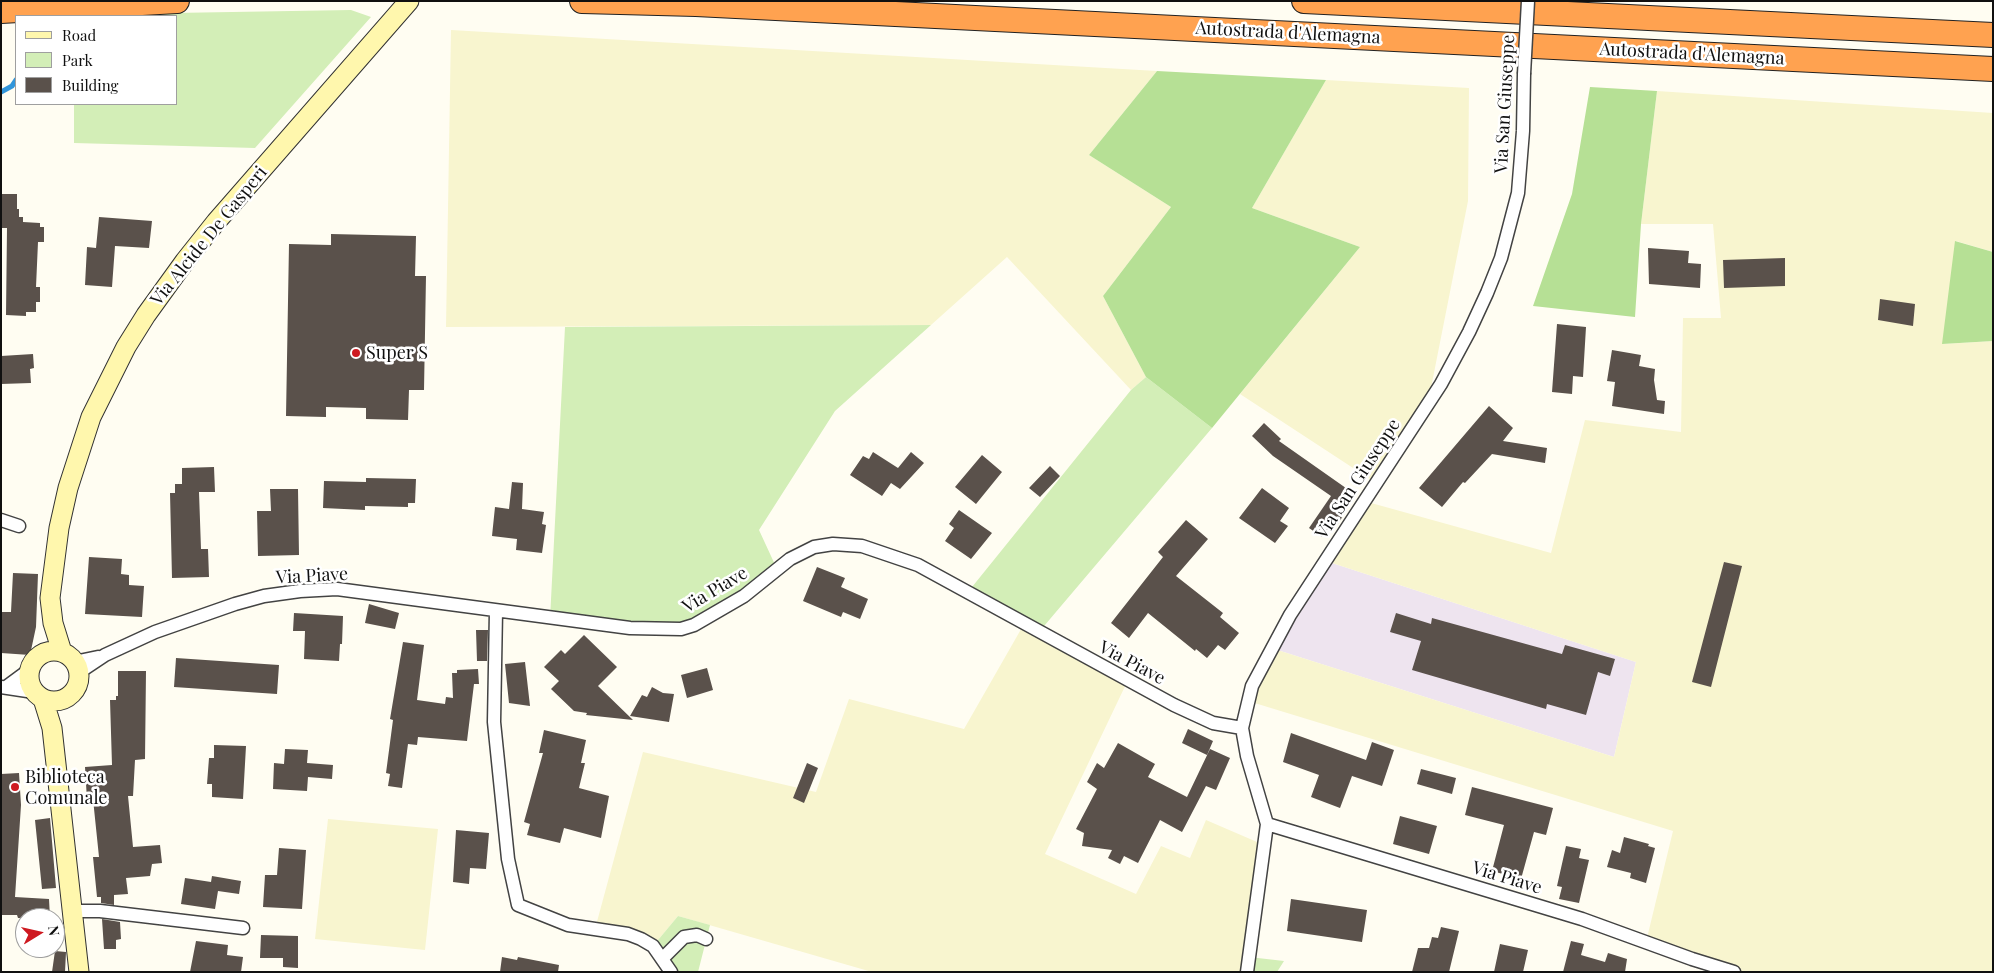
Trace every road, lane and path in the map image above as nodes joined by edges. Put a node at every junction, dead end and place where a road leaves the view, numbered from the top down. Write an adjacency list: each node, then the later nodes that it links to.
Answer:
1 (177, 1): 6 (highway)
2 (409, 1): 12 (street, Via Alcide De Gasperi)
3 (582, 1): 8 (highway, Autostrada d'Alemagna)
4 (1304, 1): 7 (highway, Autostrada d'Alemagna)
5 (1528, 1): 19 (street, Via San Giuseppe, bridge)
6 (6, 11)
7 (1993, 35)
8 (1993, 68)
9 (1, 520): 10 (street)
10 (19, 526)
11 (496, 611): 13 (street, Via Piave); 19 (street, Via Piave); 24 (street)
12 (53, 623): 13 (street, Via Alcide De Gasperi); 14 (street)
13 (72, 662): 14 (street); 17 (street)
14 (34, 663): 15 (street); 16 (street)
15 (4, 687): 16 (street)
16 (39, 695): 17 (street); 18 (street)
17 (62, 700): 18 (street)
18 (52, 728): 21 (street)
19 (1242, 728): 20 (street, Via San Giuseppe)
20 (1267, 824): 27 (street, Via San Giuseppe); 28 (street, Via Piave)
21 (72, 911): 22 (street); 25 (street)
22 (243, 928)
23 (706, 940): 24 (street)
24 (663, 958): 26 (street)
25 (79, 972)
26 (671, 972)
27 (1248, 972)
28 (1734, 972)

